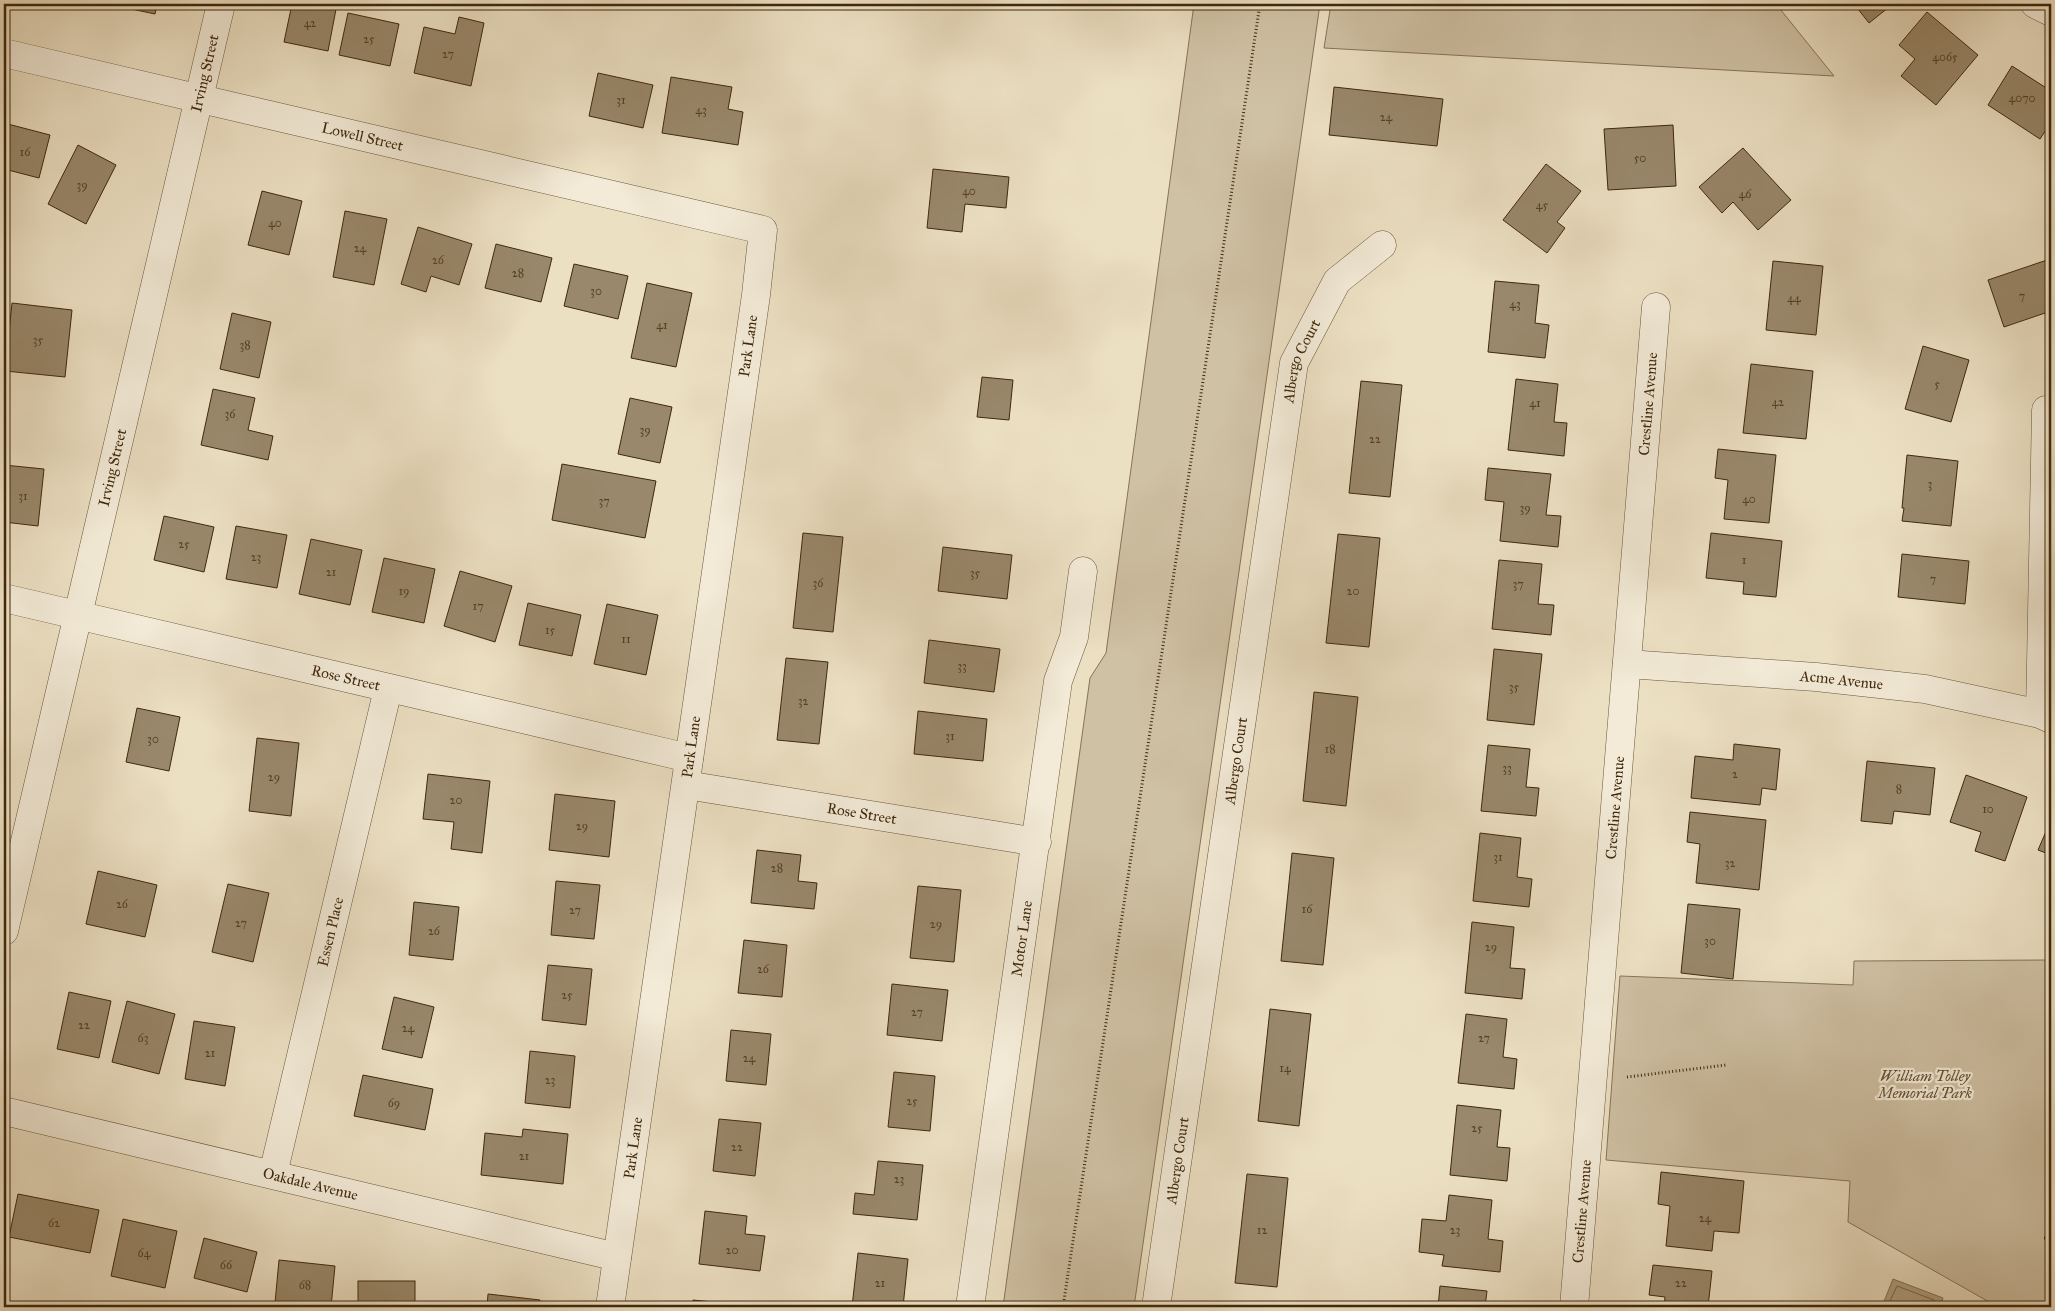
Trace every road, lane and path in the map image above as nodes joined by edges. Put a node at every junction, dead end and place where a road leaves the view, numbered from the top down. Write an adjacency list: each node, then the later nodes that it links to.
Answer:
1 (220, 4): 6 (street, Irving Street)
2 (1260, 4): 30 (path)
3 (2035, 4): 4 (street)
4 (2051, 12)
5 (4, 53): 6 (street, Lowell Street)
6 (198, 99): 7 (street, Lowell Street); 13 (street, Irving Street)
7 (720, 220): 17 (street, Park Lane)
8 (1382, 244): 31 (street, Albergo Court)
9 (1656, 307): 14 (street, Crestline Avenue)
10 (2049, 410): 16 (street)
11 (1083, 572): 19 (street, Motor Lane)
12 (4, 598): 13 (street, Rose Street)
13 (77, 616): 15 (street, Rose Street); 20 (street, Irving Street)
14 (1627, 664): 16 (street, Acme Avenue); 32 (street, Crestline Avenue)
15 (388, 689): 17 (street, Rose Street); 24 (street, Essen Place)
16 (2046, 717)
17 (689, 758): 18 (street, Park Lane)
18 (686, 785): 19 (street, Rose Street); 27 (street, Park Lane)
19 (1037, 842): 29 (street, Motor Lane)
20 (4, 931)
21 (1726, 1066): 22 (path)
22 (1627, 1076)
23 (4, 1111): 24 (street, Oakdale Avenue)
24 (273, 1174): 27 (street, Oakdale Avenue)
25 (2044, 1238): 26 (path)
26 (2051, 1238)
27 (617, 1257): 28 (street, Park Lane)
28 (610, 1307)
29 (970, 1307)
30 (1064, 1307)
31 (1156, 1307)
32 (1574, 1307)

